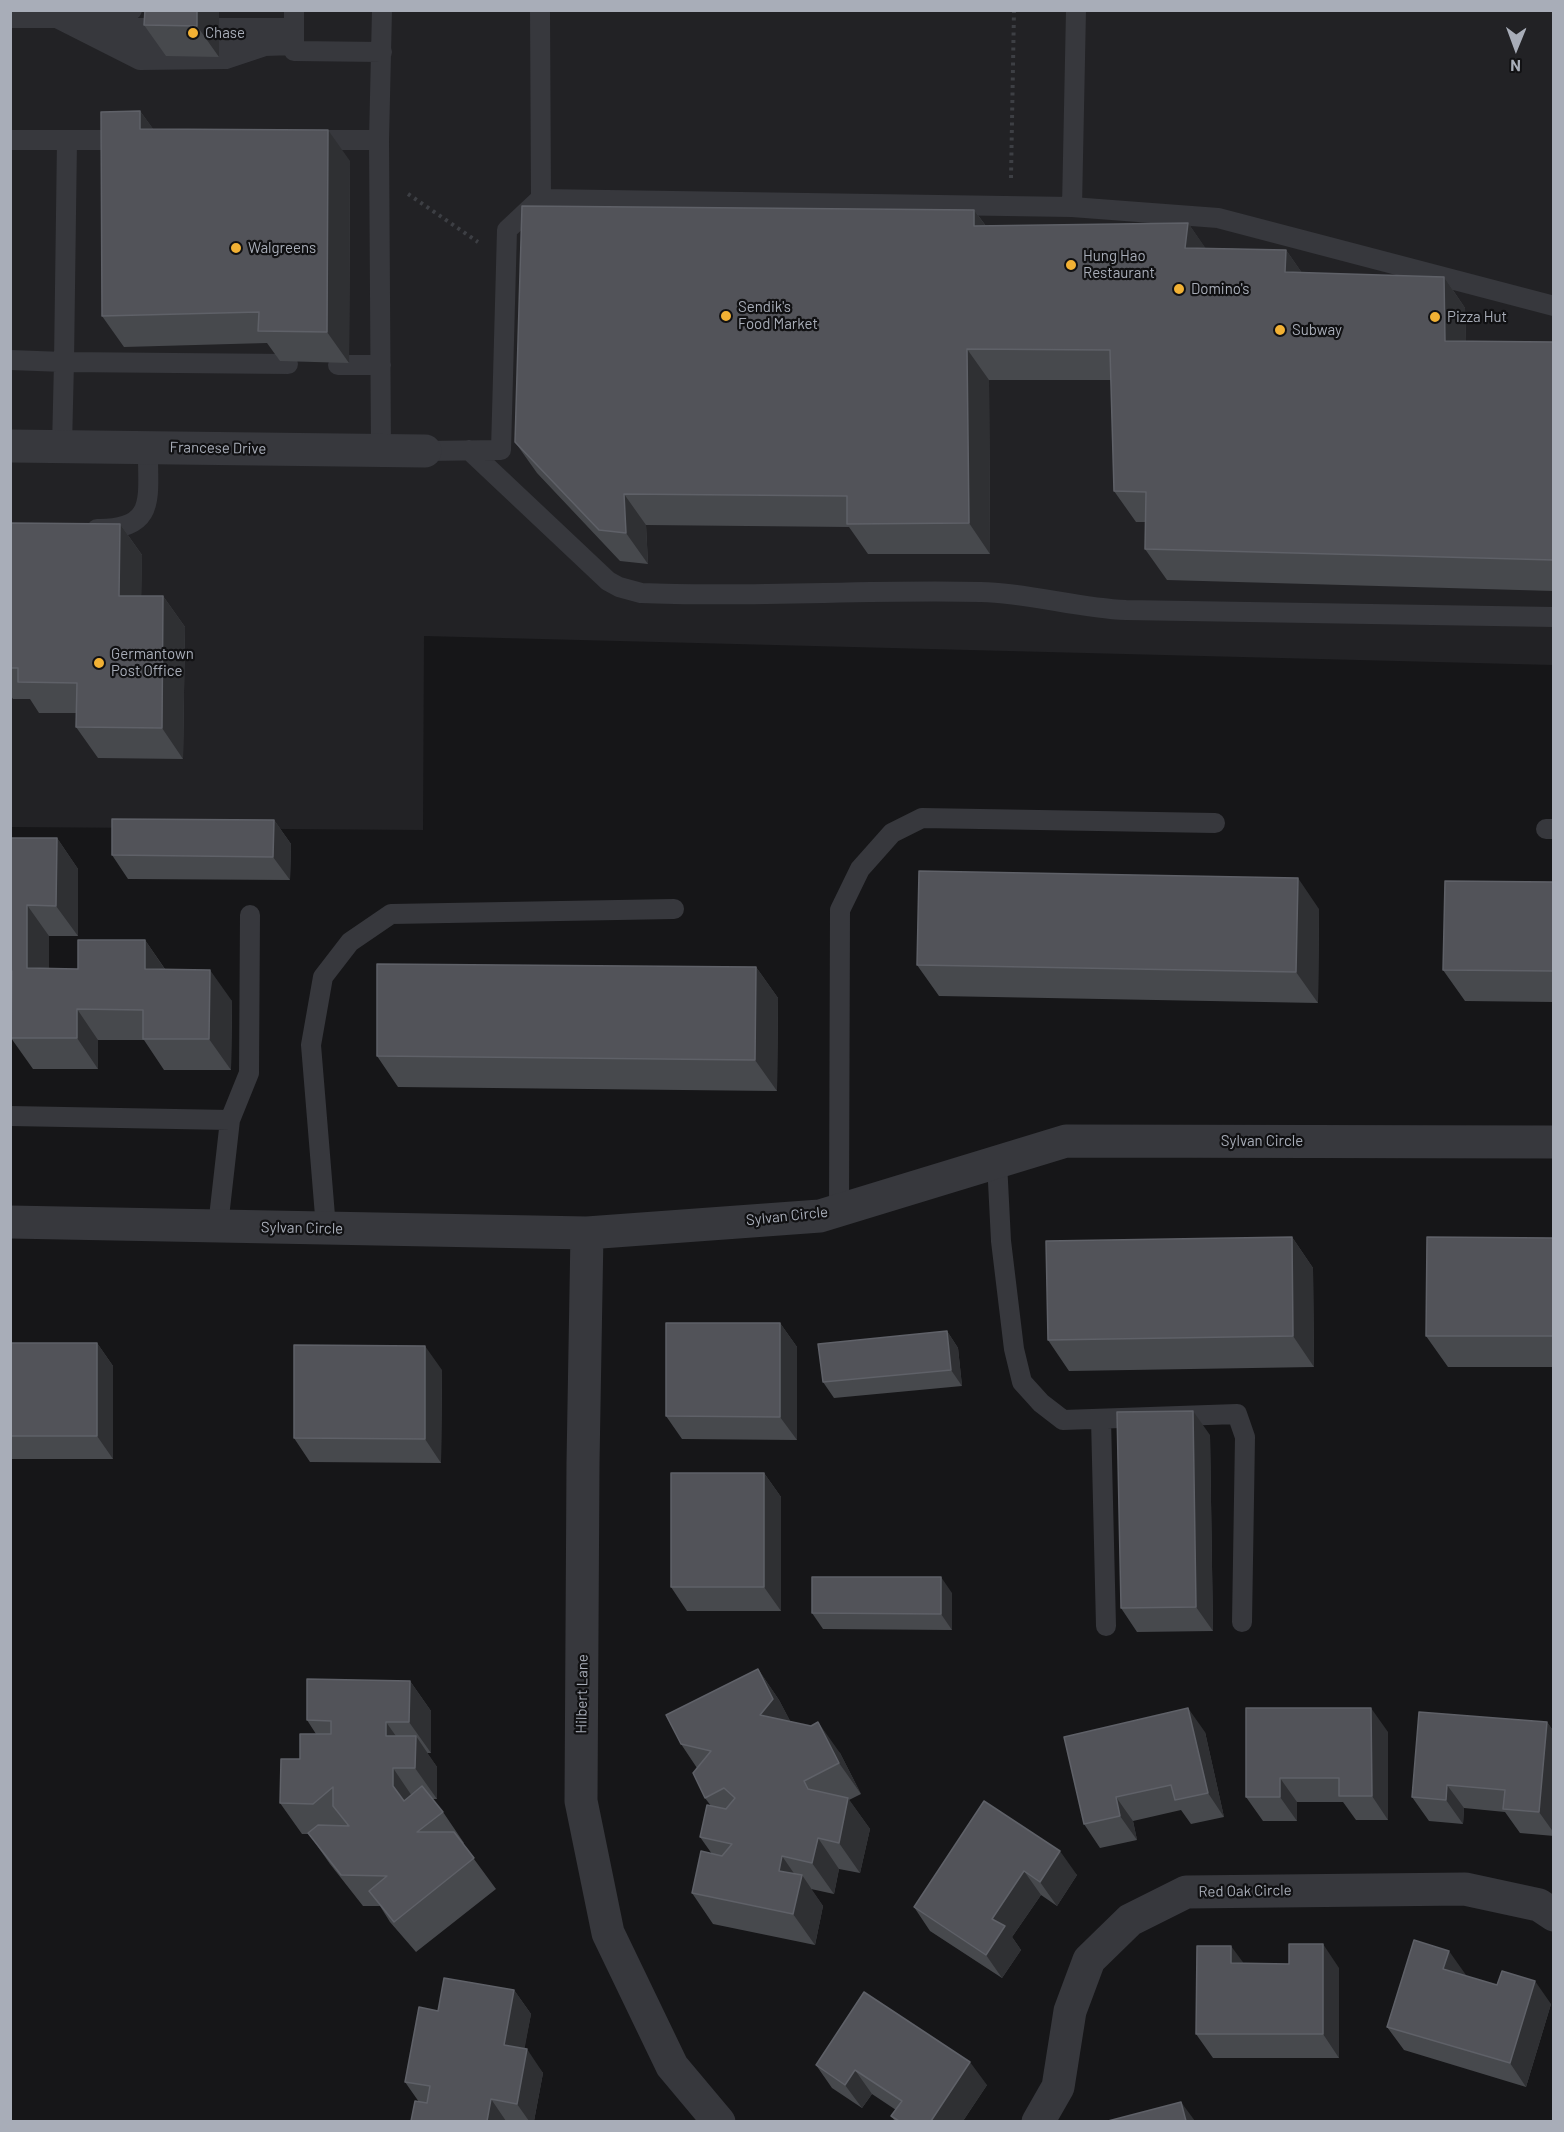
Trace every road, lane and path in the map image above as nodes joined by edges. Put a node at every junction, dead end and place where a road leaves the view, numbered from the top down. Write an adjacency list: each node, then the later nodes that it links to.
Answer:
1 (132, 10): 7 (lane)
2 (382, 10): 10 (lane)
3 (540, 10): 18 (lane)
4 (1014, 10): 16 (path)
5 (1076, 10): 19 (lane)
6 (10, 18): 7 (lane)
7 (57, 18): 8 (lane)
8 (78, 19): 9 (lane); 9 (lane)
9 (294, 28): 10 (lane)
10 (382, 52): 15 (lane)
11 (10, 140): 12 (lane)
12 (67, 140): 13 (lane); 23 (lane)
13 (151, 140)
14 (295, 140): 15 (lane)
15 (379, 140): 26 (lane)
16 (1011, 186)
17 (399, 188): 20 (path)
18 (541, 199): 19 (lane); 31 (lane)
19 (1072, 207): 21 (lane)
20 (482, 244)
21 (1554, 306)
22 (10, 360): 23 (lane)
23 (64, 362): 24 (lane); 28 (lane)
24 (288, 364)
25 (338, 365): 26 (lane)
26 (381, 365): 30 (lane)
27 (10, 446): 28 (street, Francese Drive)
28 (62, 447): 29 (street, Francese Drive)
29 (148, 447): 30 (street, Francese Drive); 33 (lane)
30 (381, 450): 32 (street, Francese Drive)
31 (469, 450): 32 (lane); 34 (lane)
32 (425, 451)
33 (74, 529)
34 (1554, 617)
35 (1215, 823): 42 (lane)
36 (674, 909): 45 (lane)
37 (250, 915): 39 (lane)
38 (10, 1116): 39 (lane)
39 (230, 1120): 44 (lane)
40 (1554, 1142): 41 (street, Sylvan Circle)
41 (997, 1162): 42 (street, Sylvan Circle); 47 (lane)
42 (839, 1210): 46 (street, Sylvan Circle)
43 (10, 1222): 44 (street, Sylvan Circle)
44 (218, 1226): 45 (street, Sylvan Circle)
45 (326, 1228): 46 (street, Sylvan Circle)
46 (587, 1233): 51 (street, Hilbert Lane)
47 (1101, 1419): 48 (lane); 49 (lane)
48 (1242, 1622)
49 (1106, 1626)
50 (1554, 1915): 52 (street, Red Oak Circle)
51 (718, 2121)
52 (1038, 2121)

